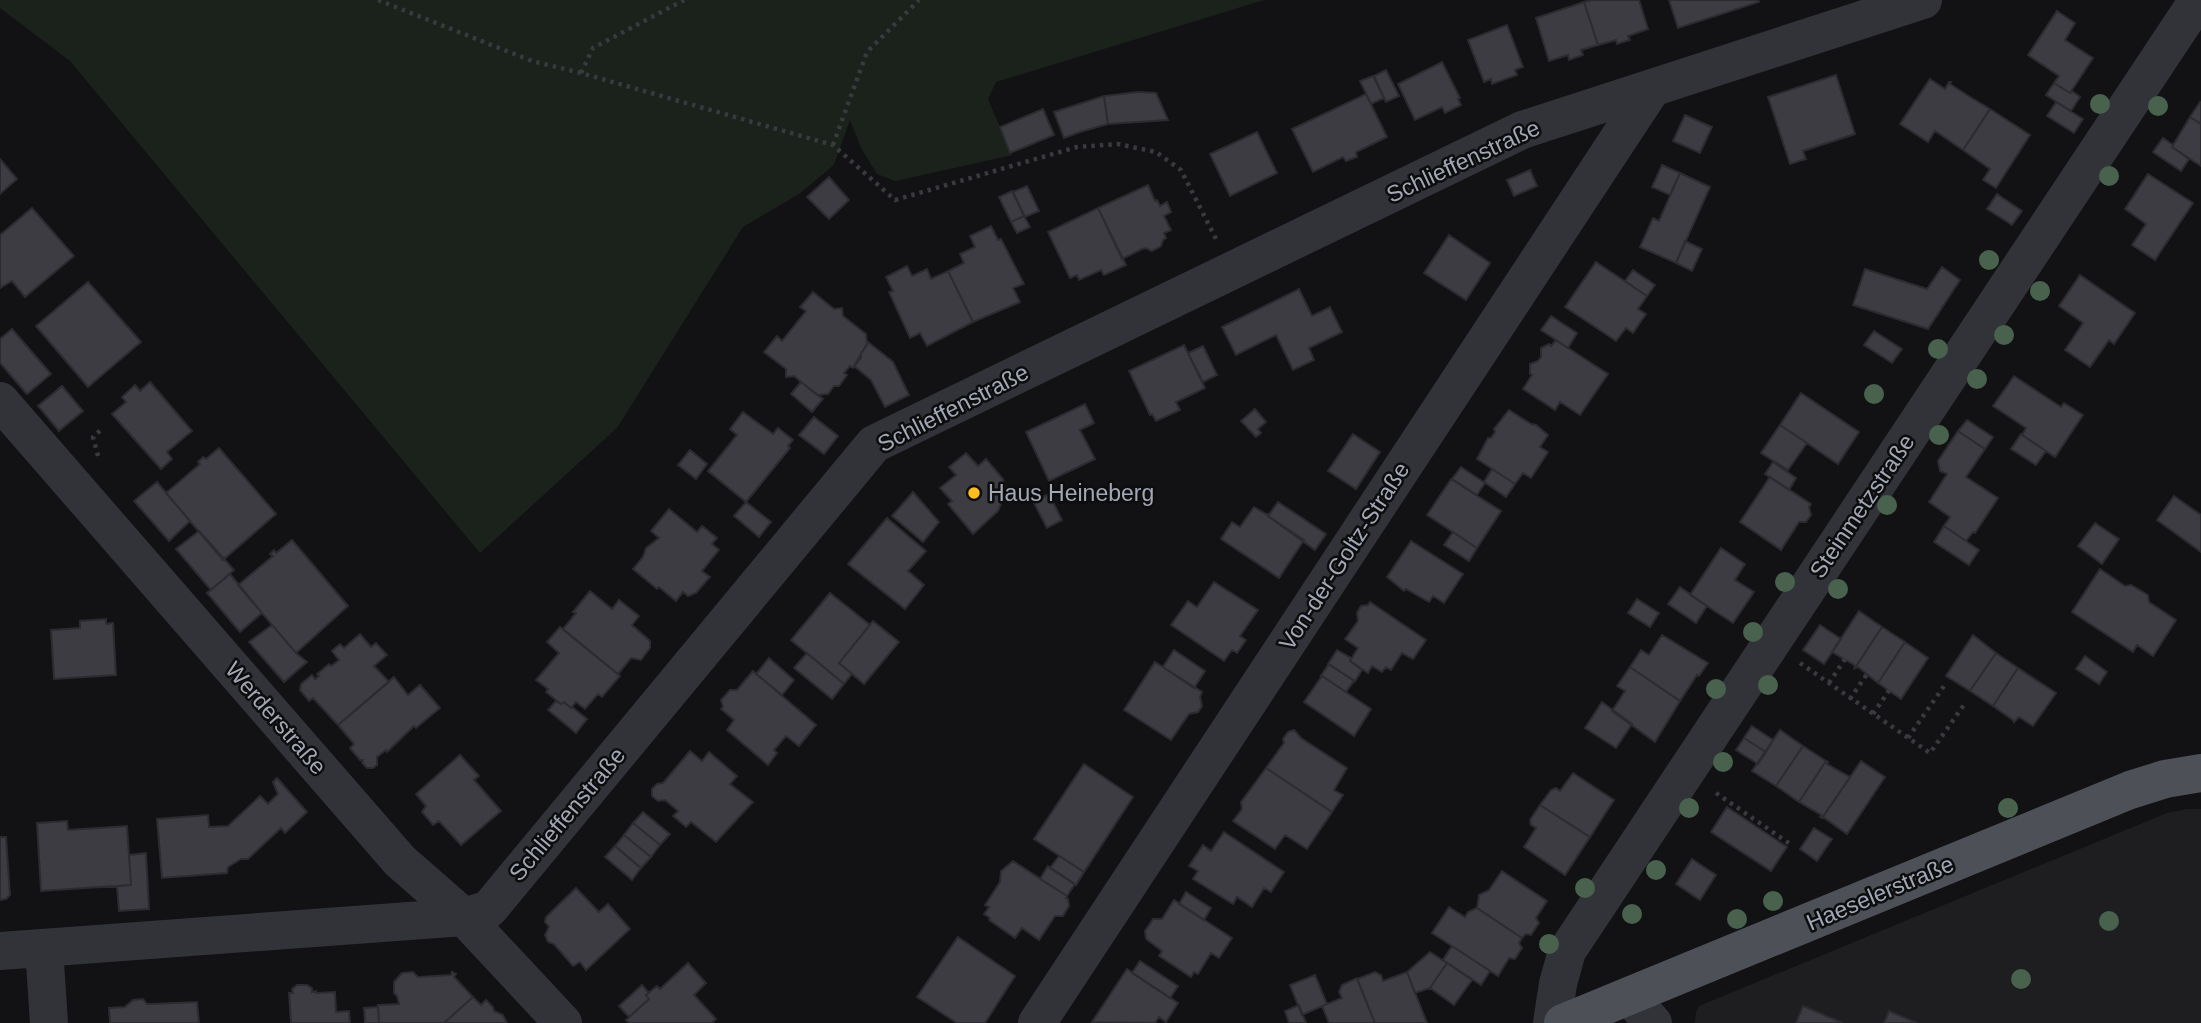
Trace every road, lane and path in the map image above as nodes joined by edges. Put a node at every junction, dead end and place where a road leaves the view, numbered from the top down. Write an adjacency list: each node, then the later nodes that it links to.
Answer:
1 (378, 0): 6 (path)
2 (684, 0): 6 (path)
3 (919, 0): 8 (path)
4 (1923, 0): 7 (street, Schlieffenstraße)
5 (2198, 0): 11 (street, Steinmetzstraße)
6 (581, 73): 8 (path)
7 (1652, 88): 9 (street, Schlieffenstraße); 31 (street, Von-der-Goltz-Straße)
8 (833, 145): 9 (path)
9 (1231, 270): 24 (street, Schlieffenstraße)
10 (0, 401): 24 (street, Werderstraße)
11 (1771, 643): 14 (path); 21 (street, Steinmetzstraße)
12 (1844, 659): 14 (path)
13 (1867, 674): 17 (path)
14 (1829, 683): 17 (path)
15 (1944, 686): 20 (path)
16 (1890, 689): 19 (path)
17 (1850, 699): 19 (path)
18 (1966, 702): 20 (path)
19 (1873, 714): 20 (path)
20 (1908, 738)
21 (1686, 772): 23 (path); 28 (street, Steinmetzstraße)
22 (2201, 773): 27 (main road, Haeselerstraße)
23 (1790, 844)
24 (464, 917): 25 (street, Schlieffenstraße); 30 (street, Werderstraße)
25 (44, 948): 26 (street, Schlieffenstraße); 29 (street)
26 (0, 951)
27 (1641, 1010): 28 (main road, Haeselerstraße)
28 (1566, 1022)
29 (49, 1023)
30 (563, 1023)
31 (1037, 1023)

